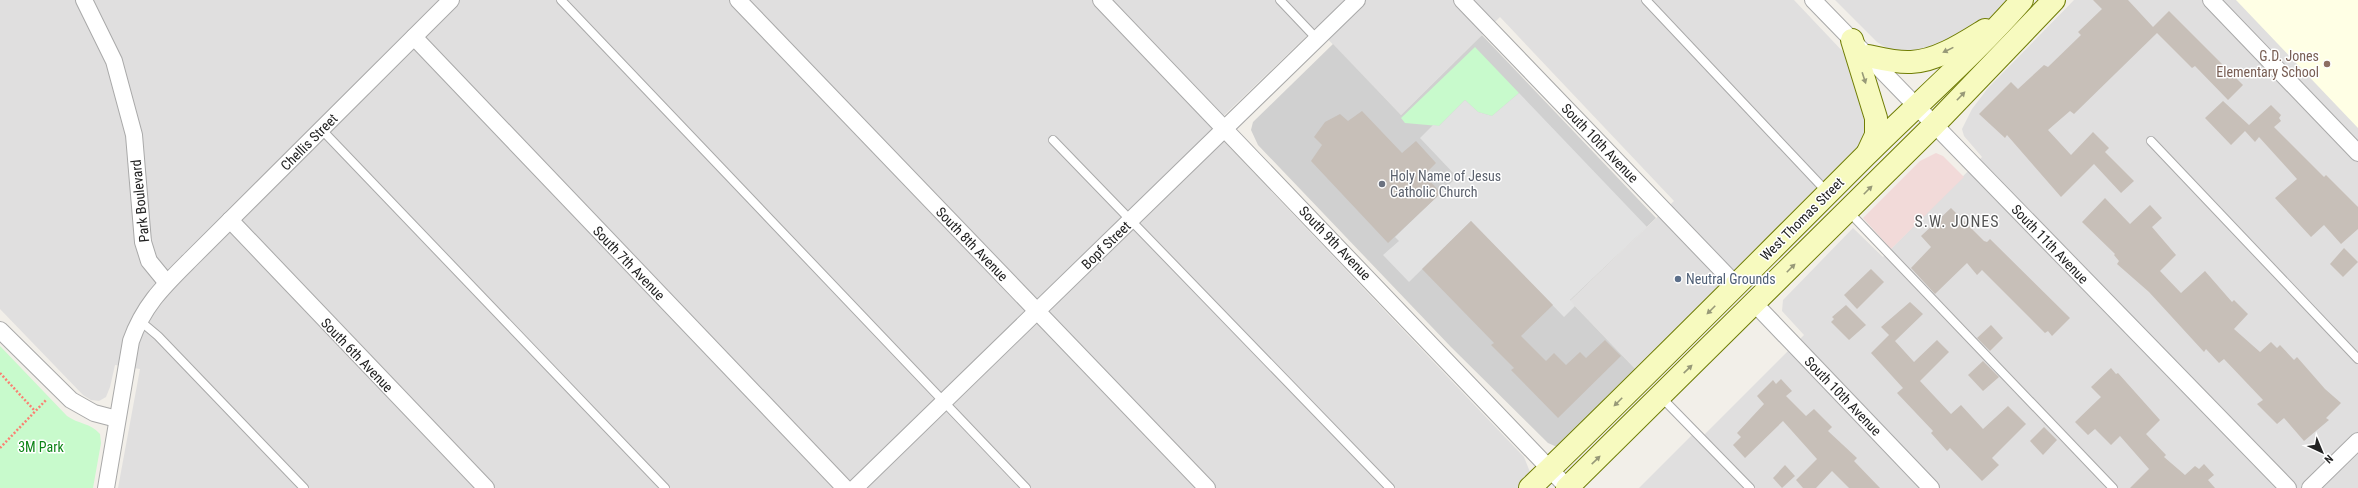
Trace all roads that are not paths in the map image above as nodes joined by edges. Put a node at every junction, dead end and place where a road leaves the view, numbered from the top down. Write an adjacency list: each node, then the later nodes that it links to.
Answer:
1 (84, 0): 30 (street, Park Boulevard)
2 (451, 0): 14 (street, Chellis Street)
3 (561, 0): 38 (lane)
4 (738, 0): 33 (street, South 8th Avenue)
5 (1101, 0): 21 (street, South 9th Avenue)
6 (1280, 0): 15 (lane)
7 (1357, 0): 15 (street, Bopf Street)
8 (1462, 0): 31 (street, South 10th Avenue)
9 (1646, 0): 26 (lane)
10 (1813, 0): 16 (street, South 11th Avenue)
11 (2054, 0): 19 (main road, West Thomas Street, one-way to 11)
12 (2211, 0): 25 (street)
13 (2016, 5): 17 (main road, one-way to 17); 18 (main road, West Thomas Street)
14 (414, 37): 20 (street, Chellis Street); 46 (street, South 7th Avenue)
15 (1317, 39): 21 (street, Bopf Street)
16 (1852, 40): 17 (street, South 11th Avenue); 24 (main road, one-way to 24)
17 (1868, 56): 18 (street, South 11th Avenue)
18 (1916, 106): 19 (street, South 11th Avenue); 24 (main road, West Thomas Street)
19 (1934, 124): 27 (main road, West Thomas Street, one-way to 19); 56 (street, South 11th Avenue)
20 (321, 129): 28 (street, Chellis Street); 45 (lane)
21 (1225, 129): 29 (street, Bopf Street); 41 (street, South 9th Avenue)
22 (1053, 140): 29 (lane)
23 (2151, 142): 36 (lane)
24 (1868, 153): 26 (main road, West Thomas Street)
25 (2358, 153)
26 (1828, 193): 31 (main road, West Thomas Street)
27 (1847, 210): 32 (main road, West Thomas Street, one-way to 27); 55 (lane)
28 (230, 220): 30 (street, Chellis Street); 44 (street, South 6th Avenue)
29 (1131, 221): 33 (street, Bopf Street); 50 (lane)
30 (167, 283): 34 (street)
31 (1737, 286): 41 (main road, West Thomas Street, one-way to 41)
32 (1755, 304): 37 (main road, West Thomas Street, one-way to 32); 54 (street, South 10th Avenue)
33 (1037, 311): 38 (street, Bopf Street); 49 (street, South 8th Avenue)
34 (139, 320): 39 (street); 43 (lane)
35 (0, 330): 39 (street)
36 (2358, 359)
37 (1661, 396): 52 (main road, West Thomas Street, one-way to 37); 53 (lane)
38 (944, 402): 47 (street, Bopf Street); 48 (lane)
39 (117, 418): 42 (street)
40 (2358, 441): 57 (street)
41 (1550, 469): 51 (main road, West Thomas Street); 52 (street, South 9th Avenue)
42 (106, 488)
43 (304, 488)
44 (486, 488)
45 (665, 488)
46 (845, 488)
47 (855, 488)
48 (1026, 488)
49 (1207, 488)
50 (1390, 488)
51 (1530, 488)
52 (1568, 488)
53 (1750, 488)
54 (1931, 488)
55 (2113, 488)
56 (2288, 488)
57 (2310, 488)

